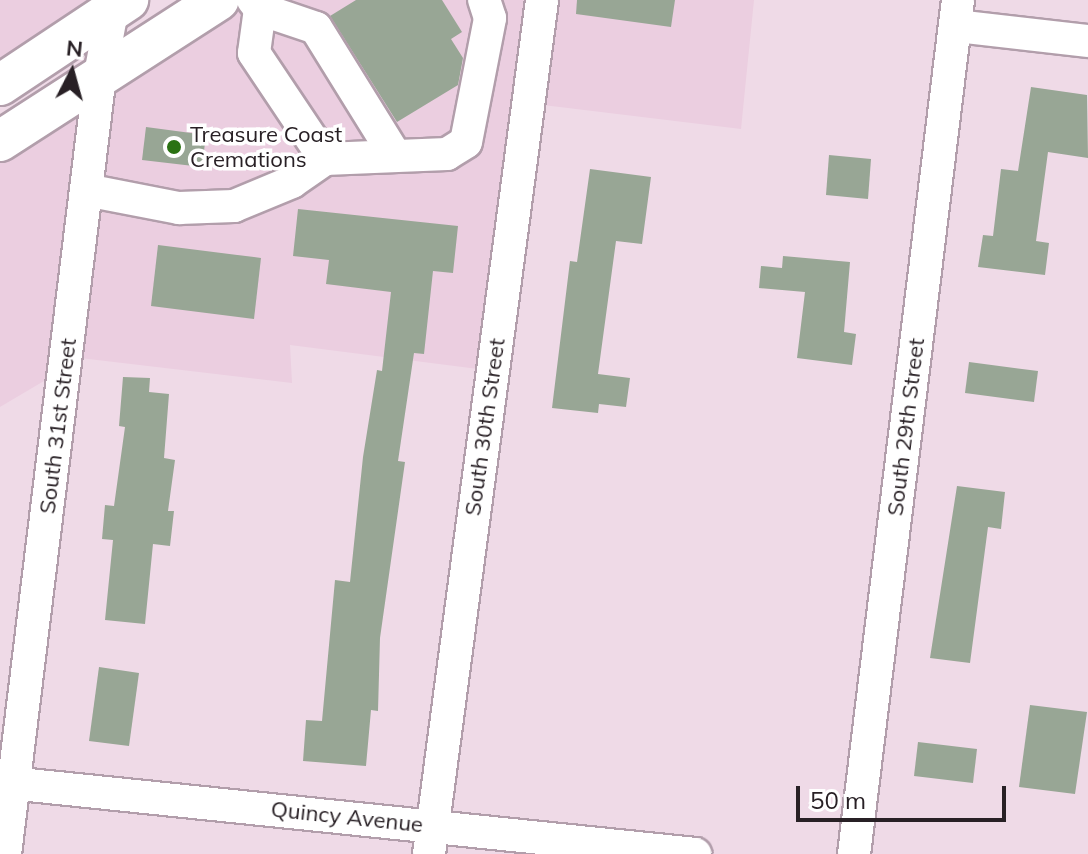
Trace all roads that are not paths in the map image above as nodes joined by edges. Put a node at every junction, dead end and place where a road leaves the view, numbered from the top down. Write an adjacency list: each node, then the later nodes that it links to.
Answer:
1 (219, 0): 10 (main road)
2 (484, 0): 7 (street)
3 (542, 0): 8 (street, South 30th Street)
4 (119, 3): 10 (street, South 31st Street); 11 (main road)
5 (257, 5): 13 (street); 14 (street)
6 (957, 13): 9 (street); 20 (street, South 29th Street)
7 (487, 34): 8 (street); 13 (street)
8 (536, 40): 17 (street, South 30th Street)
9 (1088, 41)
10 (100, 75): 12 (main road); 15 (street, South 31st Street)
11 (0, 85)
12 (0, 141)
13 (394, 154): 14 (street)
14 (325, 159): 15 (street)
15 (86, 190): 16 (street, South 31st Street)
16 (7, 783): 17 (street, Quincy Avenue); 18 (street, South 31st Street)
17 (431, 840): 19 (street, Quincy Avenue)
18 (5, 854)
19 (695, 854)
20 (854, 854)

